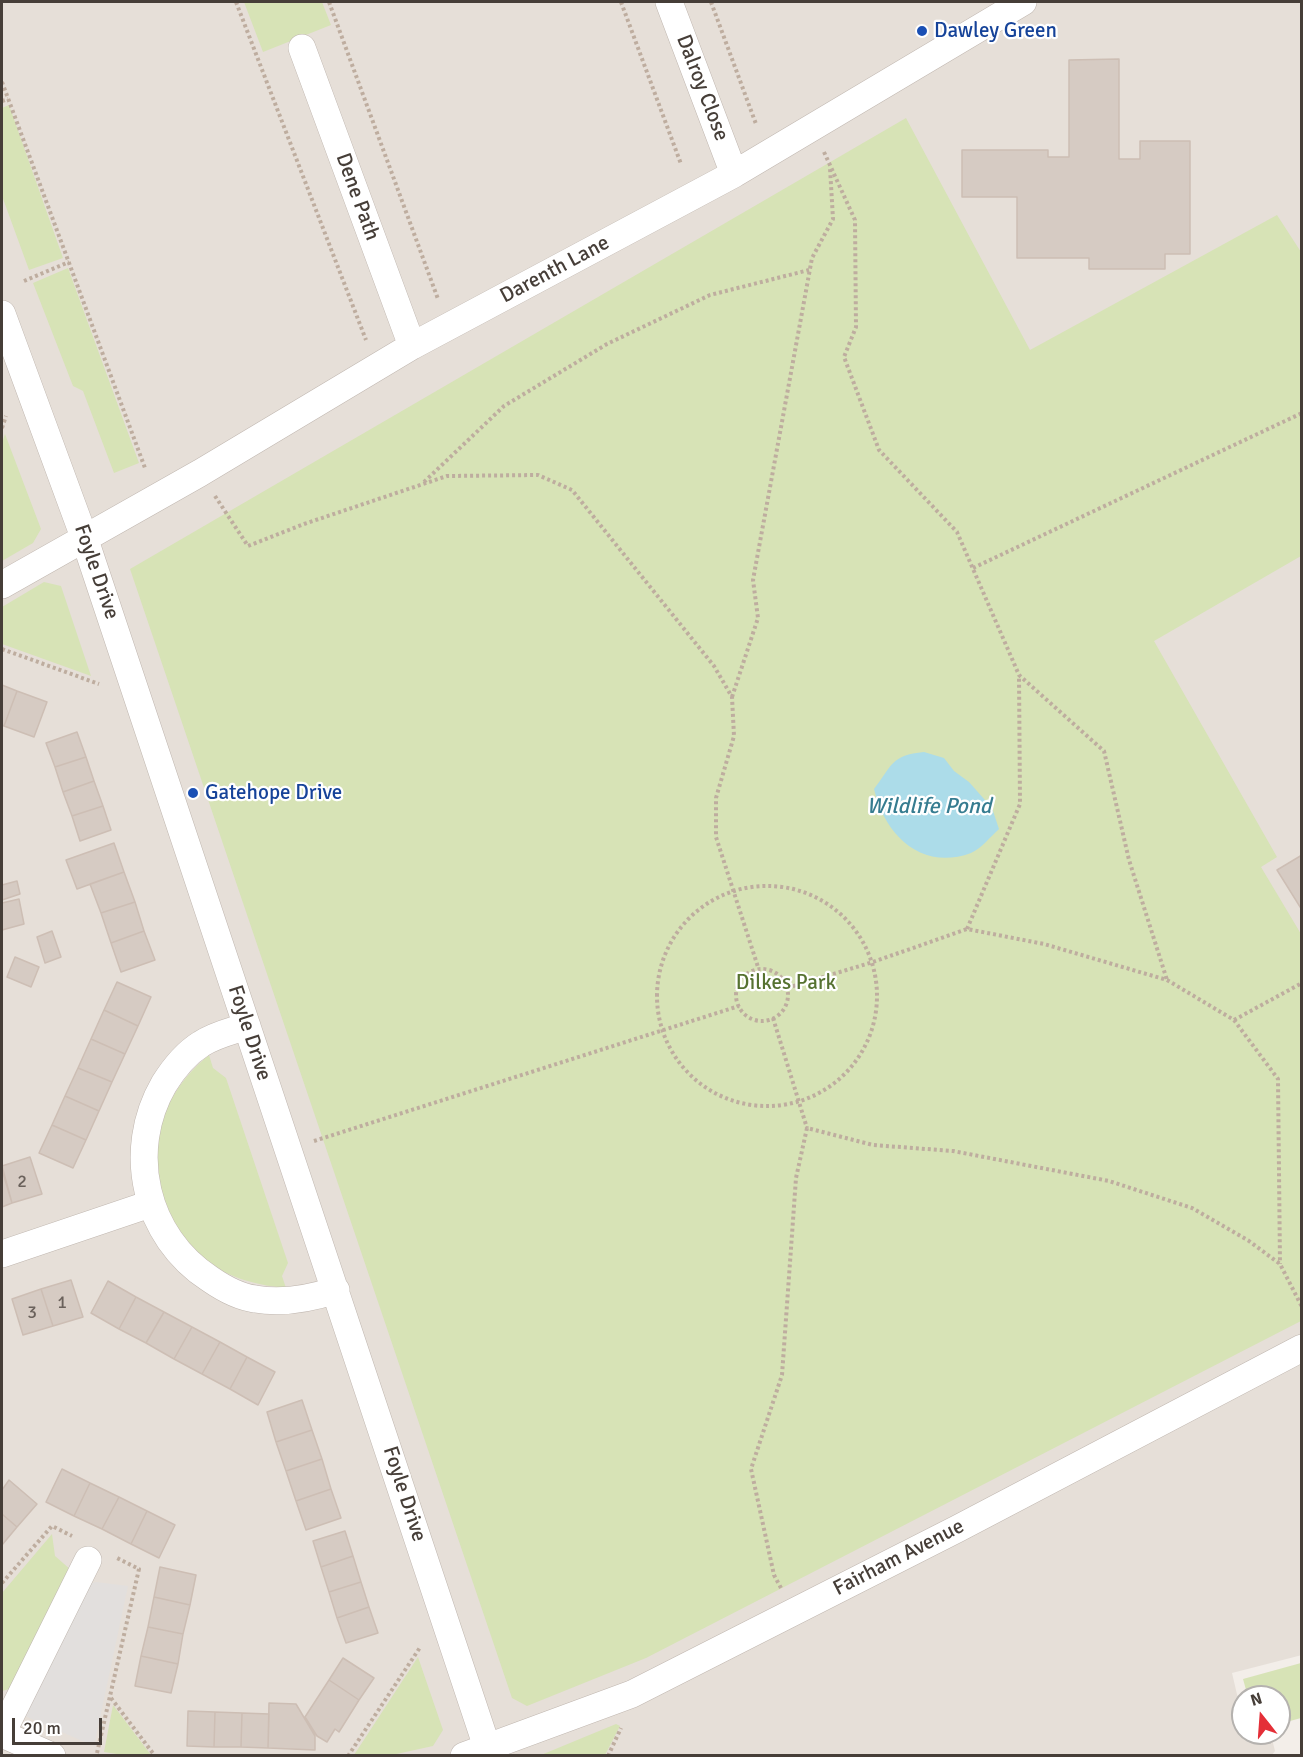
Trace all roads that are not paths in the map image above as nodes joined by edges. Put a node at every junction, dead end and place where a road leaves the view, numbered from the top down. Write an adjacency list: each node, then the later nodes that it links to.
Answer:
1 (669, 2): 4 (street, Dalroy Close)
2 (1023, 2): 4 (street, Darenth Lane)
3 (302, 48): 6 (street, Dene Path)
4 (734, 174): 6 (street, Darenth Lane)
5 (2, 314): 7 (street, Foyle Drive)
6 (412, 346): 7 (street, Darenth Lane)
7 (84, 537): 8 (street, Darenth Lane); 9 (street, Foyle Drive)
8 (2, 585)
9 (247, 1026): 10 (street); 12 (street, Foyle Drive)
10 (150, 1204): 11 (street); 12 (street)
11 (2, 1254)
12 (336, 1290): 16 (street, Foyle Drive)
13 (1302, 1348): 16 (street, Fairham Avenue)
14 (93, 1552): 15 (street)
15 (2, 1734): 17 (street)
16 (481, 1753)
17 (52, 1755)

